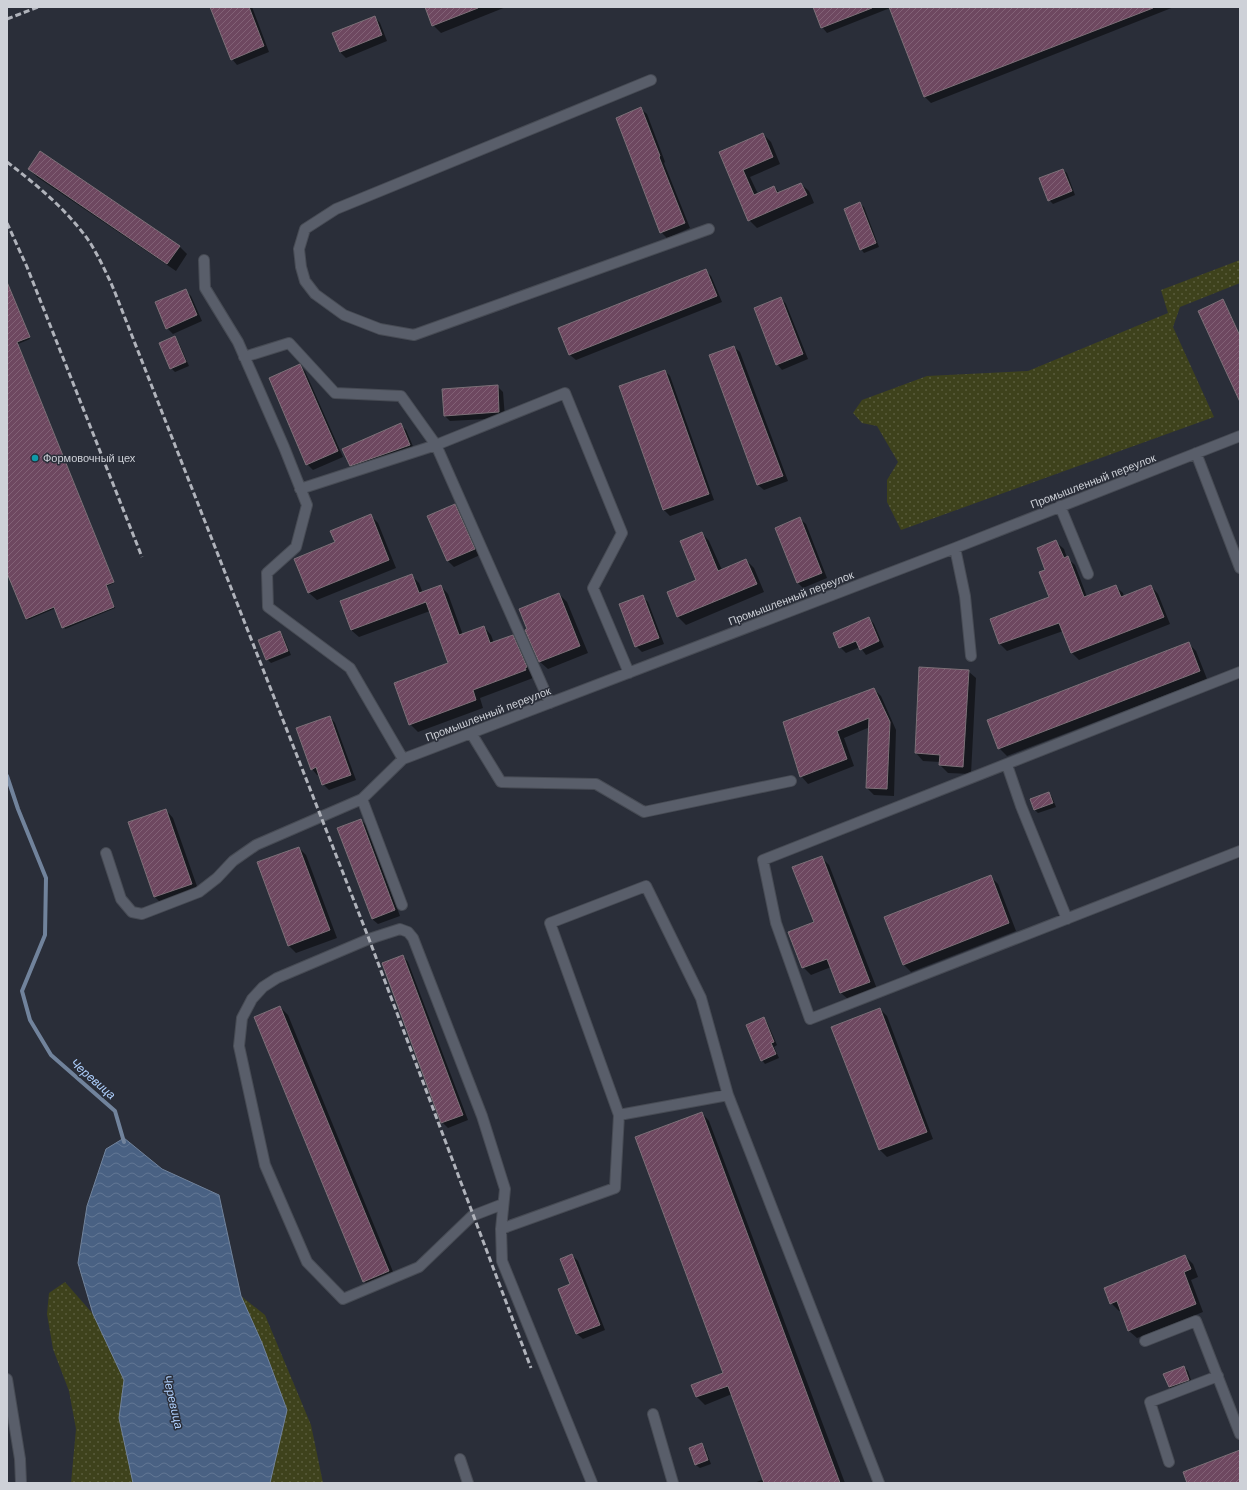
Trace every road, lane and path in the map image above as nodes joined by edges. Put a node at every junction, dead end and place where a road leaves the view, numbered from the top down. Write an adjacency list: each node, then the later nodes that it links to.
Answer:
1 (651, 80): 2 (street)
2 (709, 229)
3 (204, 260): 4 (street)
4 (244, 357): 6 (street); 8 (street)
5 (1240, 436): 7 (street, Промышленный переулок)
6 (436, 445): 8 (street); 15 (street); 16 (street)
7 (1196, 453): 9 (street, Промышленный переулок); 11 (street)
8 (300, 489): 18 (street)
9 (1060, 506): 10 (street, Промышленный переулок); 12 (street)
10 (955, 548): 13 (street); 15 (street, Промышленный переулок)
11 (1240, 568)
12 (1088, 574)
13 (971, 656)
14 (1240, 672): 19 (street)
15 (629, 673): 16 (street, Промышленный переулок)
16 (550, 703): 17 (street, Промышленный переулок)
17 (471, 733): 18 (street, Промышленный переулок); 20 (street)
18 (403, 759): 21 (street, Промышленный переулок)
19 (1007, 765): 25 (street); 25 (street)
20 (791, 781)
21 (362, 799): 23 (street); 24 (street)
22 (1240, 851): 25 (street)
23 (106, 853)
24 (402, 905)
25 (1067, 919)
26 (728, 1095): 27 (street); 27 (street); 41 (street)
27 (619, 1115): 29 (street)
28 (503, 1204): 28 (street); 29 (street)
29 (501, 1229): 39 (street)
30 (1145, 1341): 31 (street)
31 (1218, 1376): 34 (street); 36 (street)
32 (7, 1379): 37 (street)
33 (653, 1414): 40 (street)
34 (1240, 1434)
35 (460, 1459): 38 (street)
36 (1169, 1462)
37 (21, 1483)
38 (468, 1483)
39 (592, 1483)
40 (673, 1483)
41 (879, 1483)

